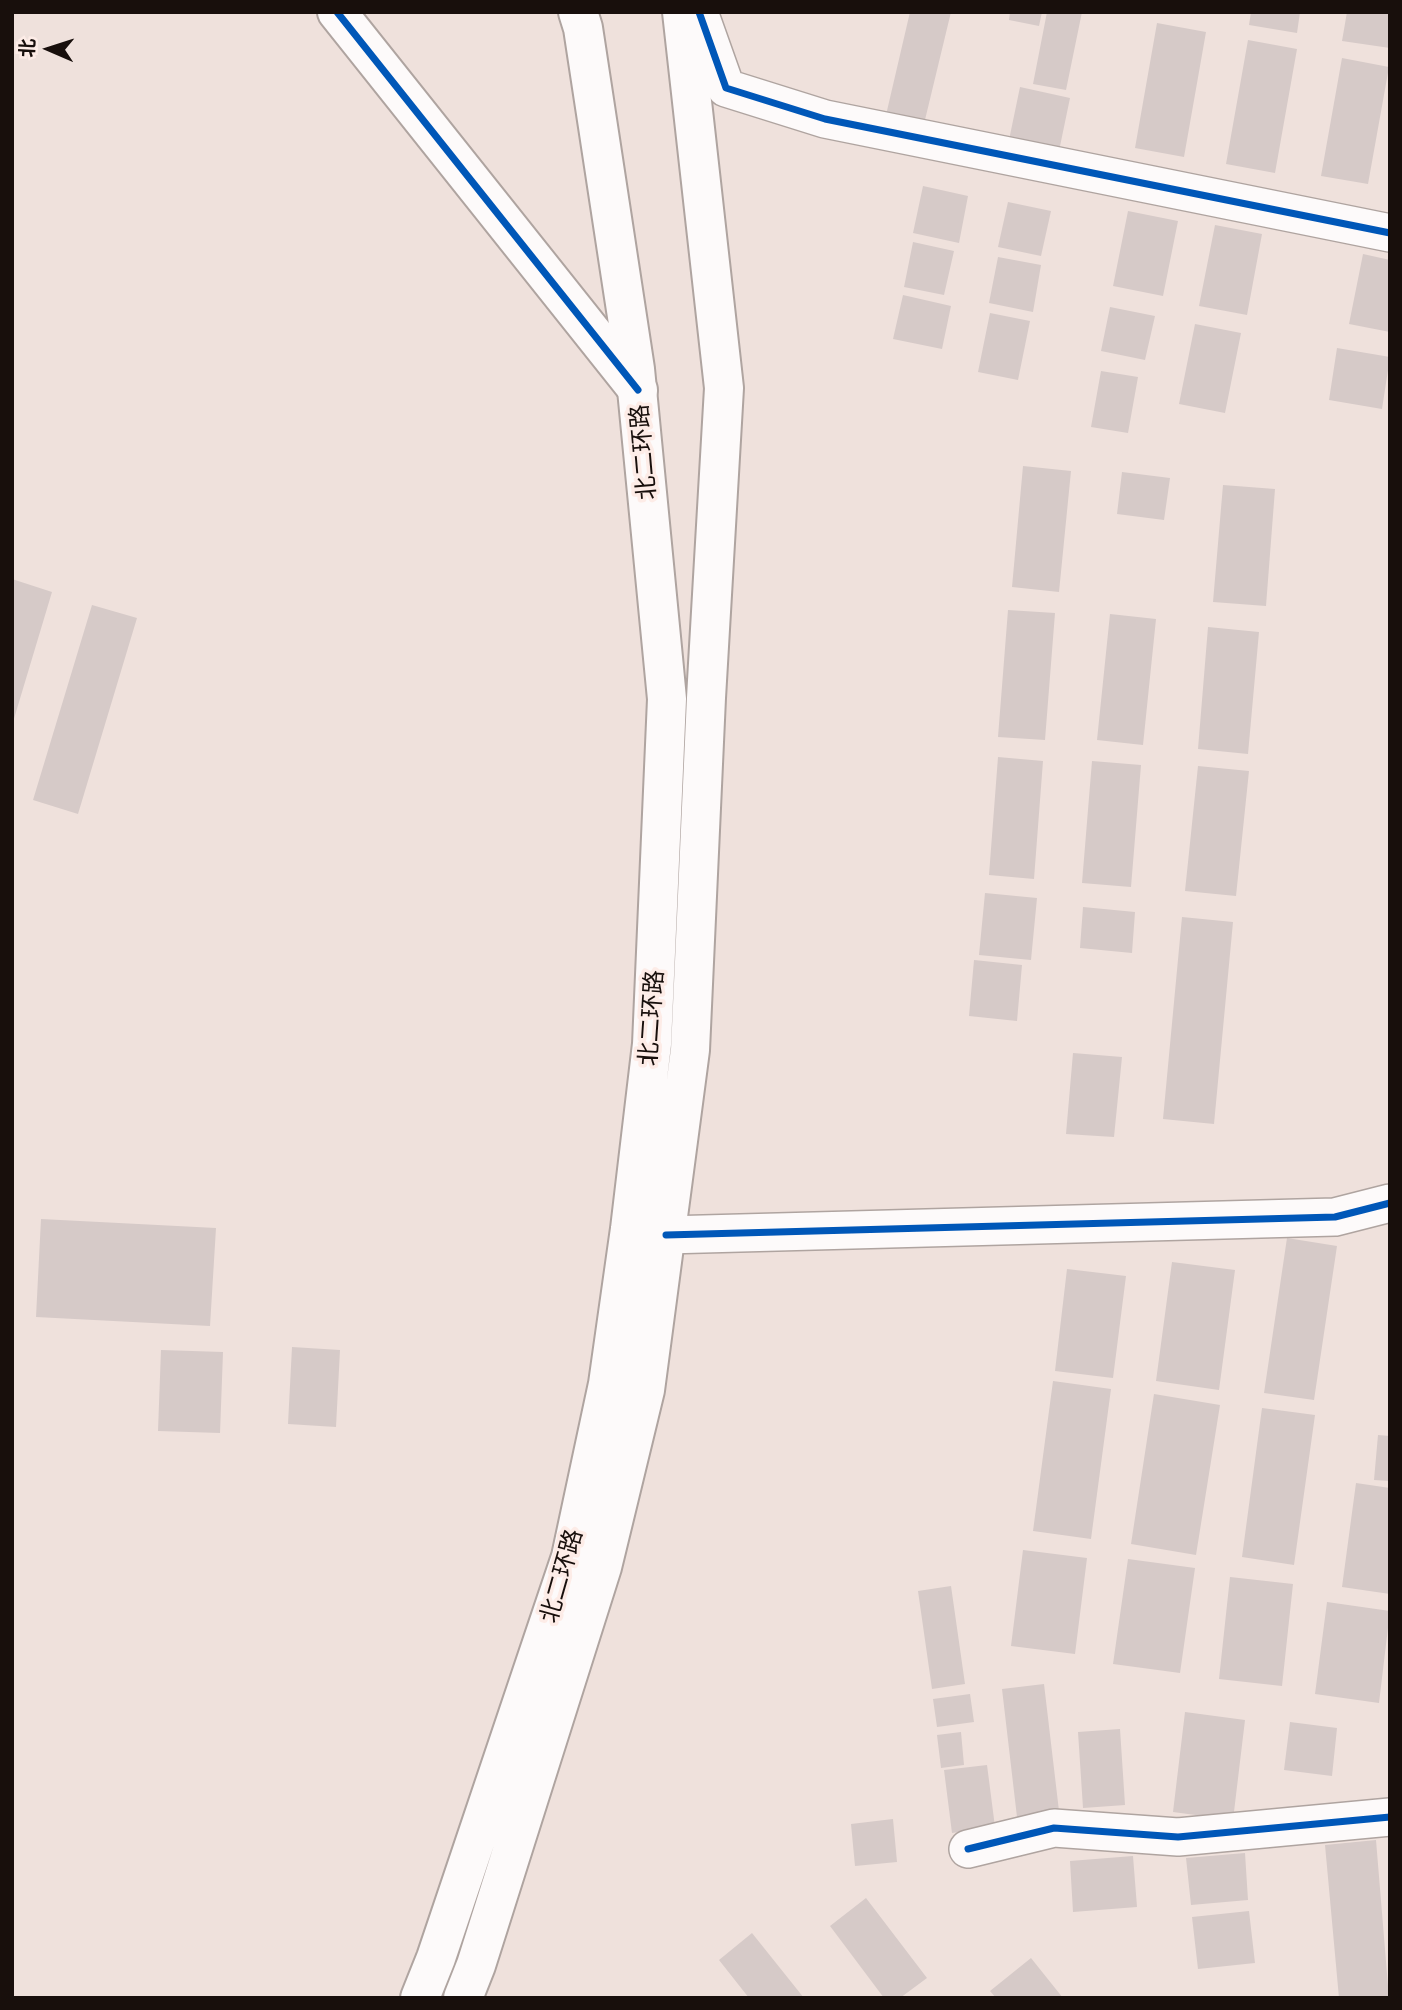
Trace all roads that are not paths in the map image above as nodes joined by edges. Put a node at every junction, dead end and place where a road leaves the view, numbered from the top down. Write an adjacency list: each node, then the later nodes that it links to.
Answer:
1 (337, 12): 6 (main road)
2 (578, 12): 6 (main road, 北二环路)
3 (682, 12): 8 (main road, 北二环路)
4 (699, 12): 5 (street)
5 (1390, 233)
6 (638, 390): 11 (main road, 北二环路)
7 (1390, 1203): 8 (street)
8 (666, 1235): 12 (main road, 北二环路)
9 (1390, 1817): 10 (street)
10 (968, 1849)
11 (420, 1998)
12 (463, 1998)

